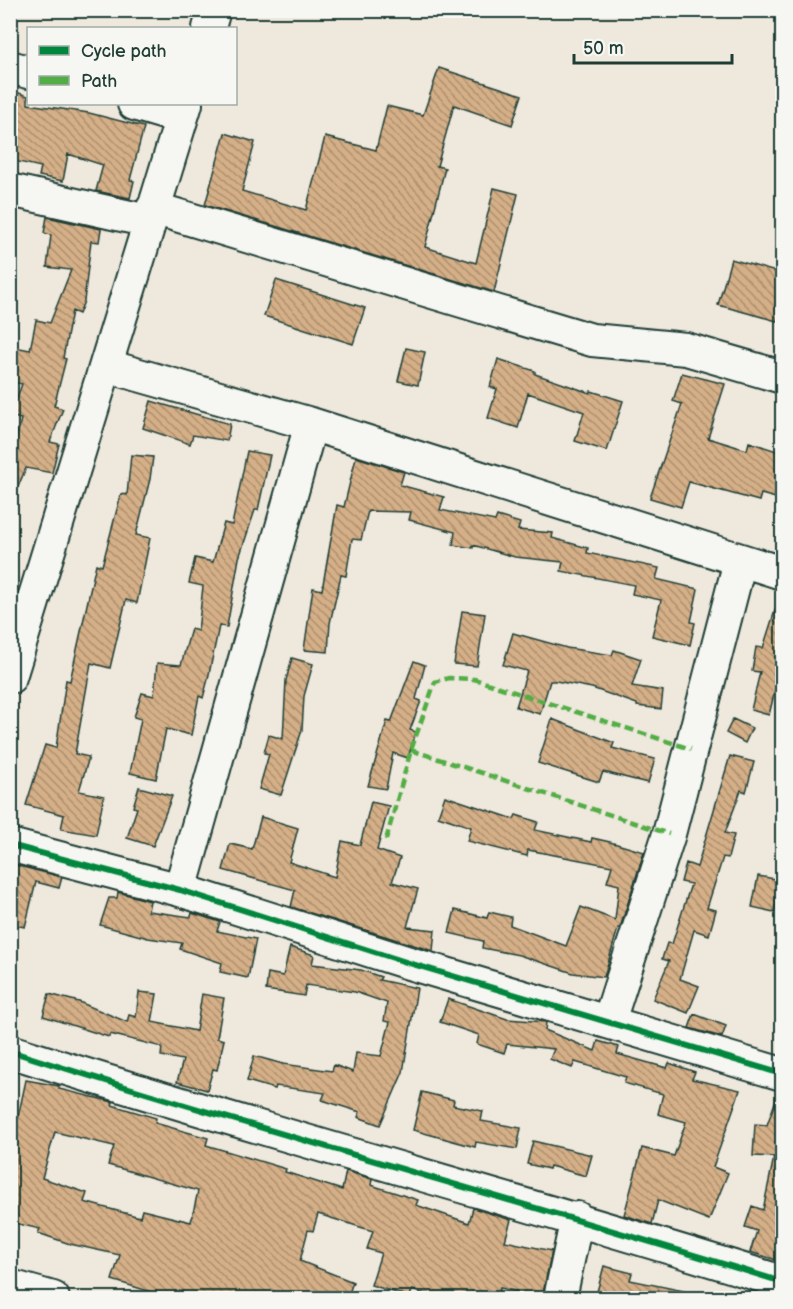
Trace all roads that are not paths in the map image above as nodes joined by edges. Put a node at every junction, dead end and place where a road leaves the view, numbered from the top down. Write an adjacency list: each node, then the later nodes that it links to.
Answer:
1 (214, 10): 2 (street)
2 (208, 27)
3 (10, 67): 4 (street)
4 (27, 72)
5 (141, 105): 6 (street)
6 (184, 111): 8 (street)
7 (10, 190): 8 (street)
8 (151, 214): 9 (street); 10 (street)
9 (107, 366): 11 (street); 14 (street)
10 (783, 377)
11 (311, 424): 12 (street); 16 (street)
12 (740, 561): 13 (street); 17 (street)
13 (783, 573)
14 (10, 677)
15 (10, 845): 16 (street)
16 (180, 890): 17 (street)
17 (609, 1021): 19 (street)
18 (10, 1051): 20 (street)
19 (783, 1074)
20 (577, 1218): 21 (street); 24 (street)
21 (783, 1282)
22 (10, 1286): 23 (street)
23 (53, 1299)
24 (560, 1299)

